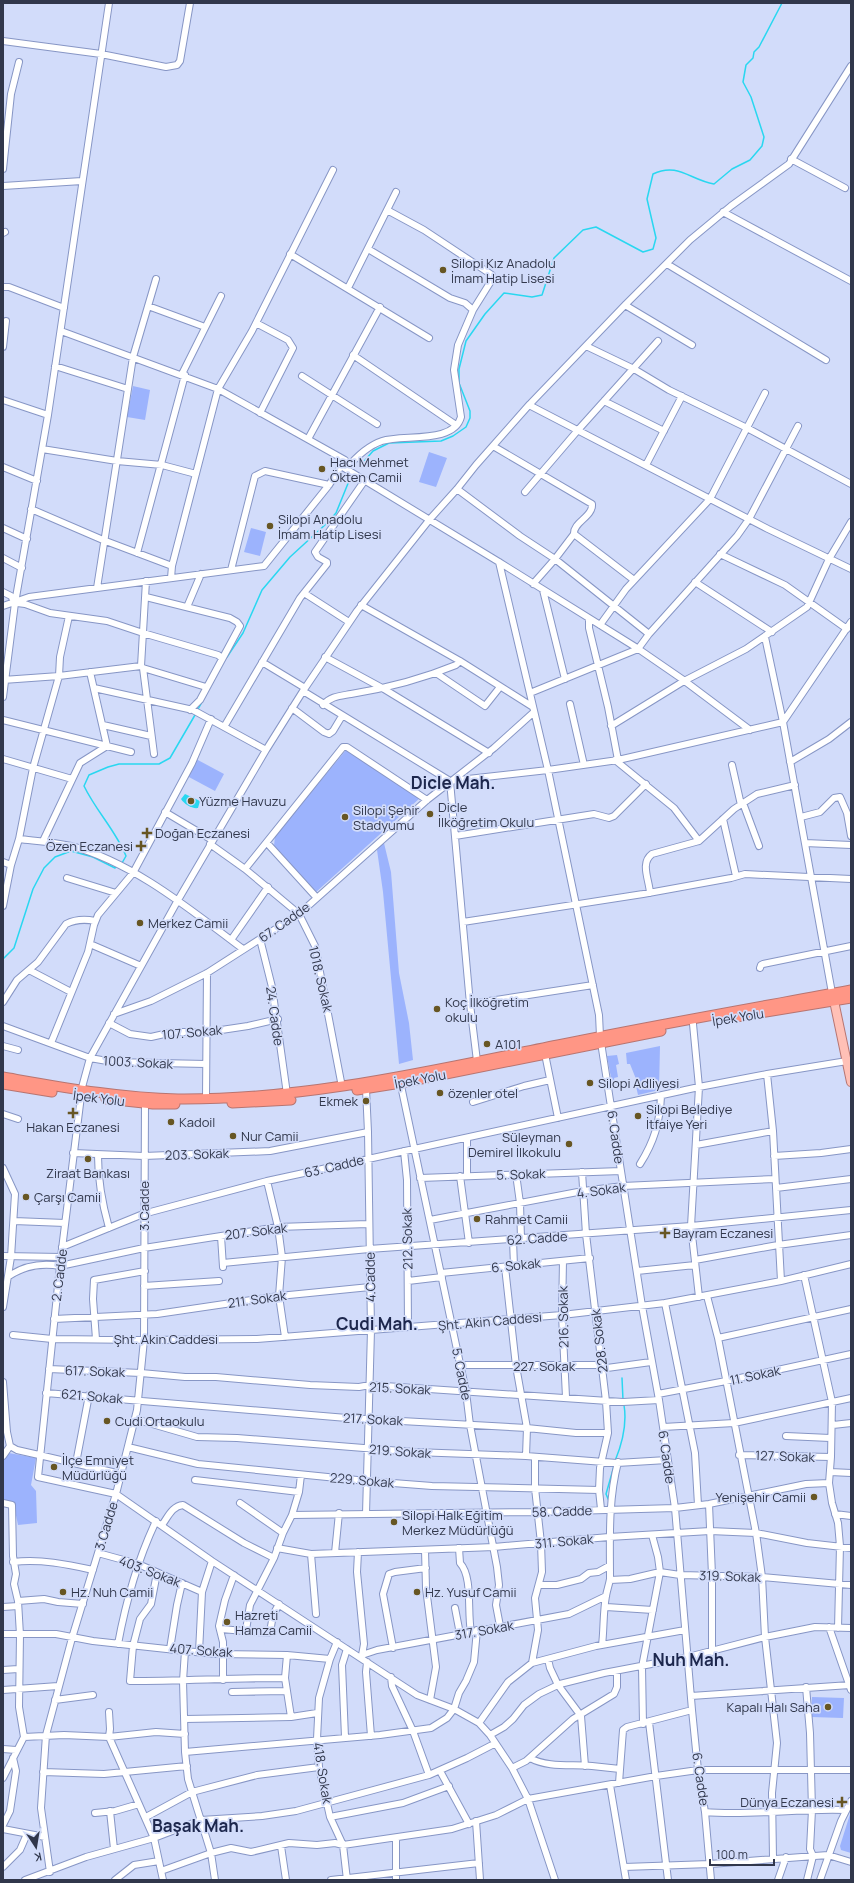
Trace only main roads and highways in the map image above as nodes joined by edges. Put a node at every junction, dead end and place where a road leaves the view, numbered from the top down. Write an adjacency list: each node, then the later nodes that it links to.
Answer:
1 (851, 990): 2 (highway)
2 (835, 997): 3 (highway); 4 (highway); 4 (highway, İpek Yolu); 5 (main road)
3 (851, 998)
4 (601, 1040): 7 (highway, İpek Yolu); 7 (highway)
5 (850, 1060): 8 (main road)
6 (3, 1077): 10 (highway)
7 (400, 1080): 10 (highway); 10 (highway, İpek Yolu)
8 (851, 1082)
9 (3, 1084): 10 (highway, İpek Yolu)
10 (81, 1094)

